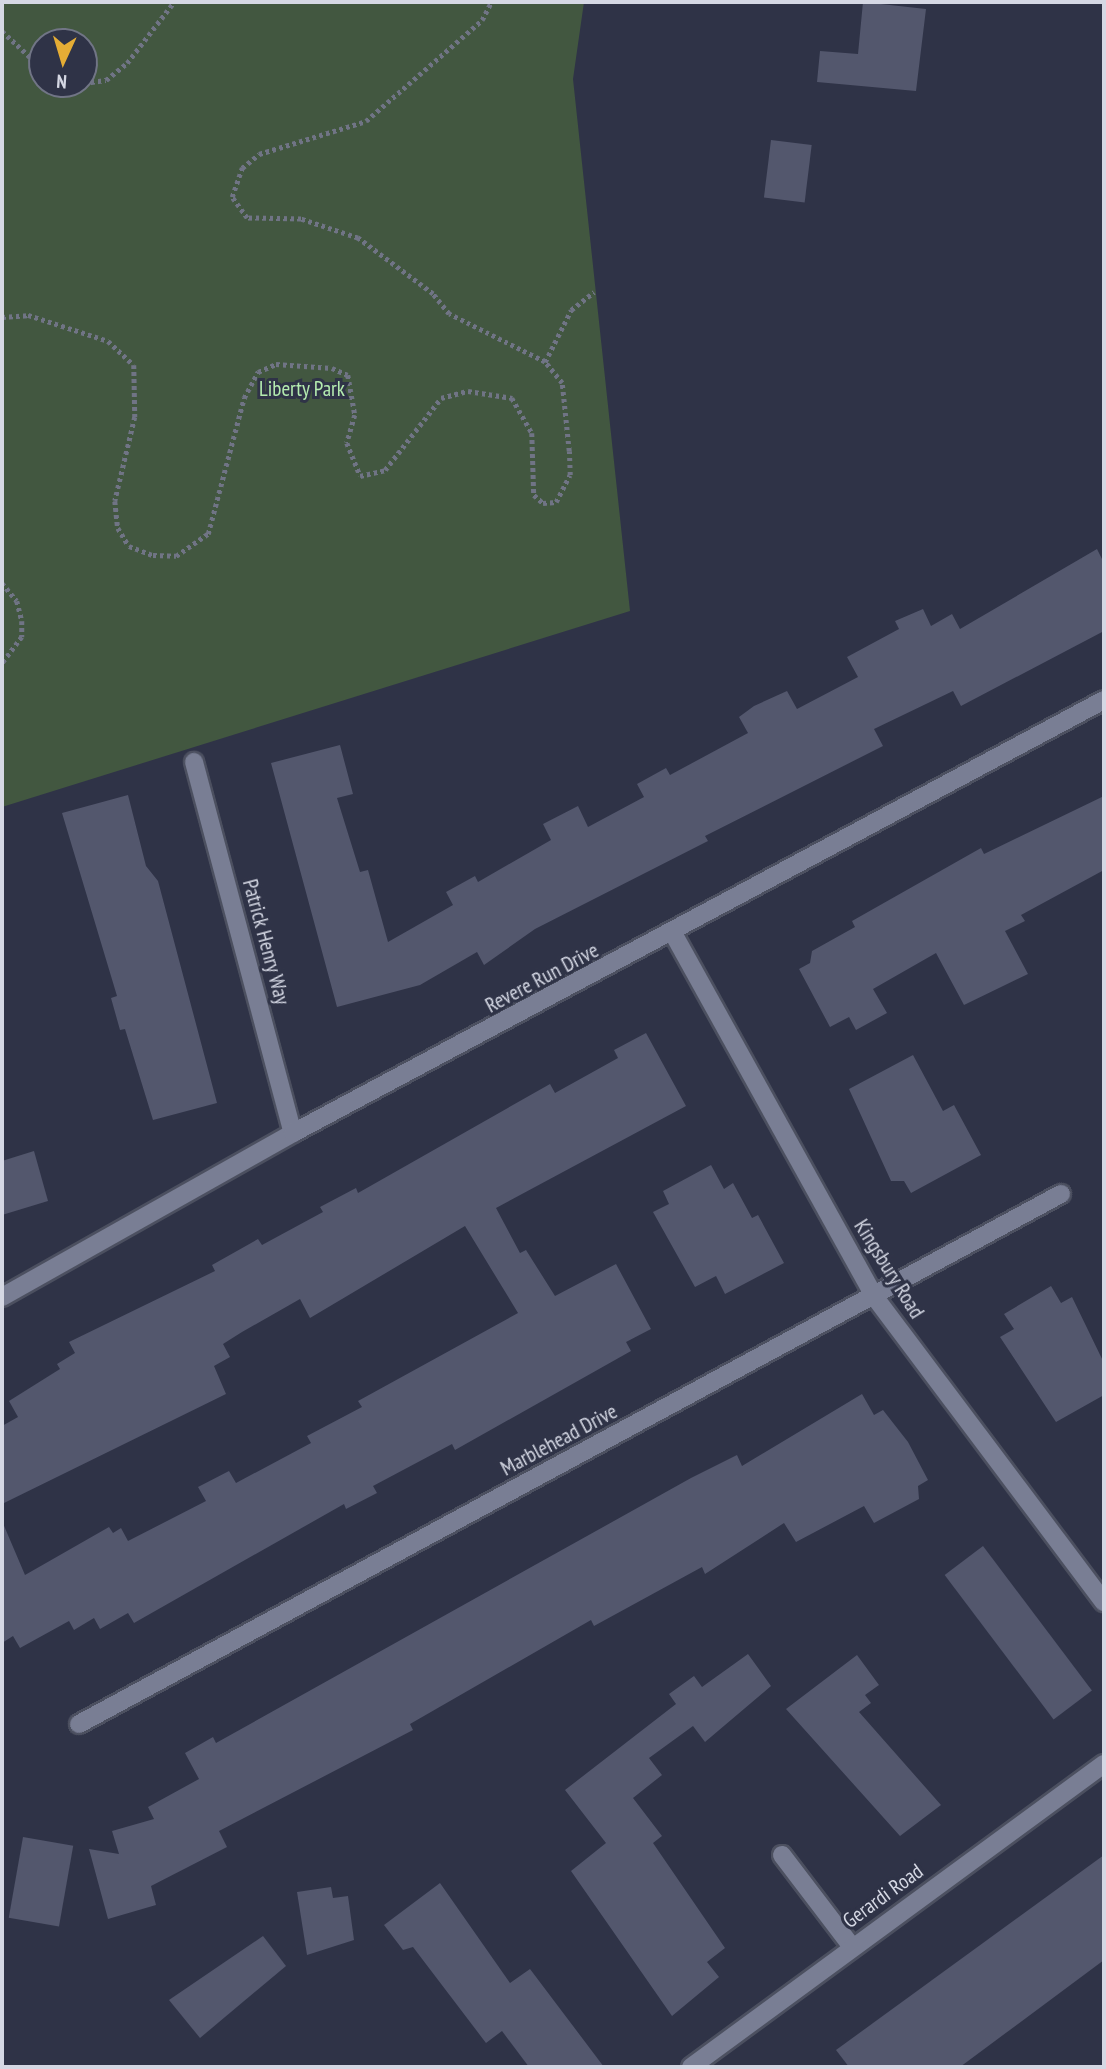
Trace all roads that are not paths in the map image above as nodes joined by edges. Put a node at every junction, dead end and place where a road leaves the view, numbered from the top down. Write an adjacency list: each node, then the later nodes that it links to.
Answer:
1 (1104, 700): 3 (street, Revere Run Drive)
2 (194, 762): 4 (street, Patrick Henry Way)
3 (674, 935): 4 (street, Revere Run Drive); 6 (street, Kingsbury Road)
4 (293, 1133): 7 (street, Revere Run Drive)
5 (1061, 1194): 6 (street, Marblehead Drive)
6 (874, 1296): 8 (street, Kingsbury Road); 9 (street, Marblehead Drive)
7 (2, 1297)
8 (1104, 1602)
9 (79, 1724)
10 (1104, 1764): 12 (street, Gerardi Road)
11 (782, 1855): 12 (street)
12 (852, 1947): 13 (street, Gerardi Road)
13 (691, 2067)

